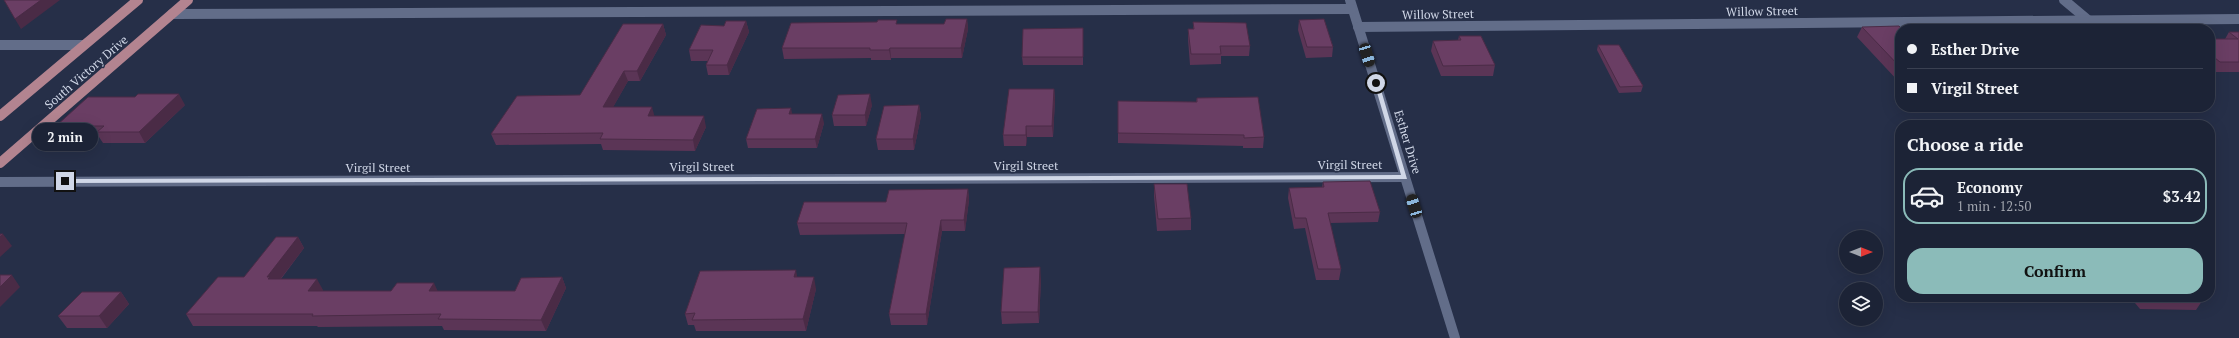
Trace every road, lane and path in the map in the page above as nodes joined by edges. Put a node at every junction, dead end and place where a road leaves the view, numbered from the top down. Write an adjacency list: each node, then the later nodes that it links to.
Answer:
1 (138, 0): 10 (main road, South Victory Drive)
2 (188, 0): 5 (main road, South Victory Drive)
3 (2064, 0): 7 (street)
4 (1351, 4): 5 (street); 8 (street, Esther Drive)
5 (172, 14): 12 (main road, South Victory Drive)
6 (2239, 19): 7 (street, Willow Street)
7 (2088, 20): 8 (street, Willow Street)
8 (1358, 27): 13 (street, Esther Drive)
9 (0, 45): 10 (street)
10 (83, 45): 11 (main road, South Victory Drive)
11 (0, 116)
12 (0, 163)
13 (1405, 177): 14 (street, Virgil Street); 15 (street, Esther Drive)
14 (0, 182)
15 (1455, 338)

